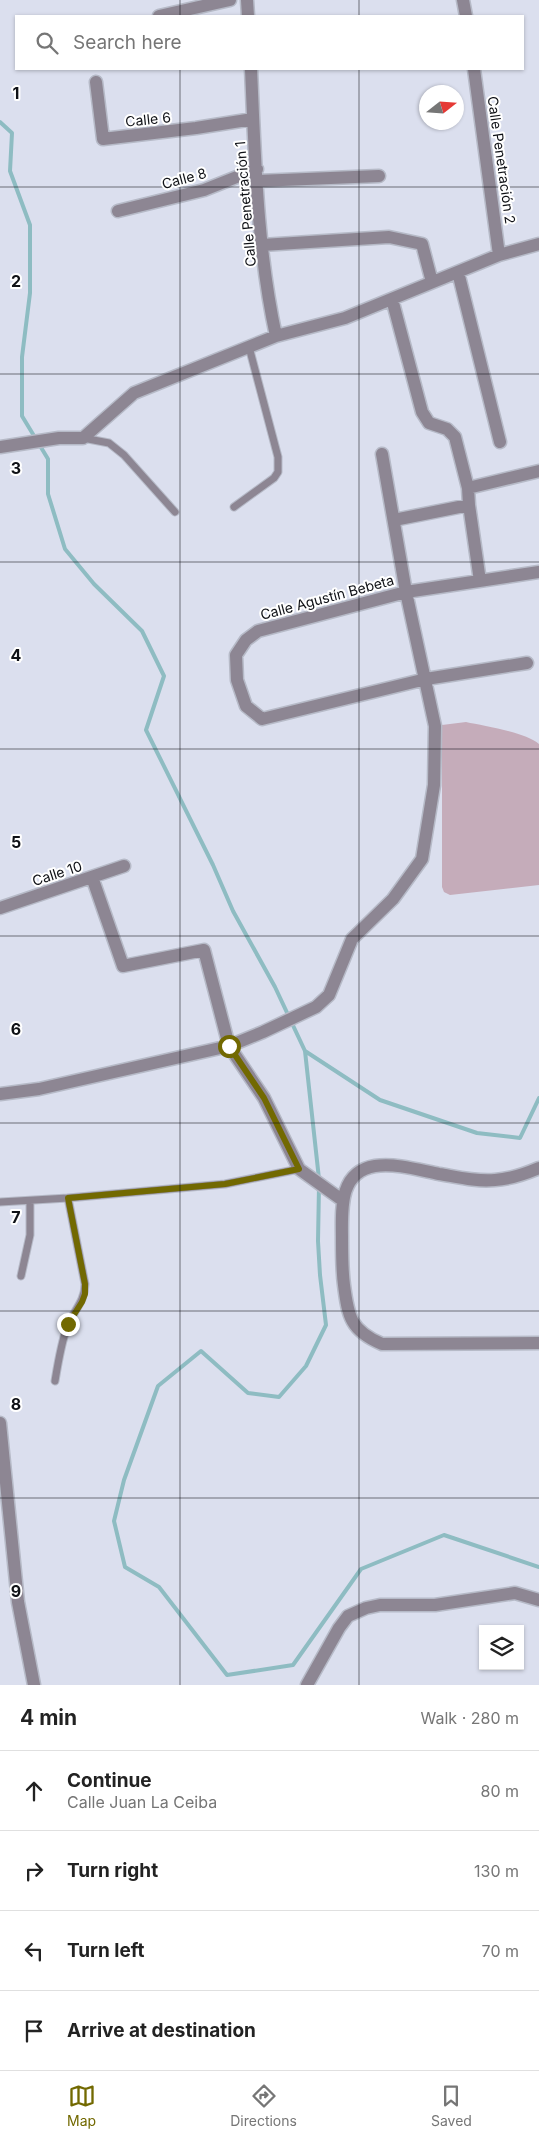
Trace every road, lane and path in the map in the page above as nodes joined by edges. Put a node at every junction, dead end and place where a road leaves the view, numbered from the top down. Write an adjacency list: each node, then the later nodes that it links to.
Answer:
1 (230, 0): 4 (street)
2 (247, 0): 5 (street)
3 (463, 0): 6 (street)
4 (163, 15)
5 (248, 15)
6 (466, 15)
7 (251, 70): 10 (street, Calle Penetración 1)
8 (474, 70): 16 (street, Calle Penetración 2)
9 (96, 82): 10 (street, Calle 6)
10 (253, 119): 11 (street, Calle Penetración 1)
11 (257, 175): 12 (street, Calle 8); 13 (street, Calle 8); 15 (street, Calle Penetración 1)
12 (379, 176)
13 (118, 211)
14 (539, 244): 16 (street)
15 (262, 245): 18 (street); 20 (street, Calle Penetración 1)
16 (499, 255): 17 (street)
17 (458, 272): 18 (street); 23 (street)
18 (432, 282): 19 (street)
19 (392, 299): 20 (street); 27 (street)
20 (276, 336): 21 (street)
21 (249, 347): 22 (street); 29 (lane)
22 (83, 438): 24 (street); 30 (lane)
23 (500, 442)
24 (0, 447)
25 (382, 454): 31 (street)
26 (539, 471): 27 (street)
27 (468, 488): 28 (street)
28 (469, 505): 31 (street); 33 (street)
29 (234, 507)
30 (175, 512)
31 (394, 520): 34 (street)
32 (539, 572): 33 (street, Calle Agustín Bebeta)
33 (480, 581): 34 (street, Calle Agustín Bebeta)
34 (406, 592): 36 (street); 36 (street, Calle Agustín Bebeta)
35 (528, 663): 36 (street, Calle Agustín Bebeta)
36 (426, 679): 40 (street)
37 (124, 866): 38 (street, Calle 10)
38 (92, 877): 39 (street, Calle 10); 40 (street)
39 (0, 908)
40 (229, 1046): 41 (street); 43 (street)
41 (0, 1094)
42 (539, 1168): 45 (street)
43 (302, 1172): 44 (lane); 45 (street)
44 (68, 1198): 46 (lane); 50 (lane)
45 (342, 1200): 49 (street)
46 (30, 1201): 47 (lane); 48 (lane)
47 (0, 1202)
48 (21, 1276)
49 (539, 1343)
50 (55, 1381)
51 (0, 1428): 52 (street)
52 (5, 1531): 54 (street)
53 (539, 1600): 55 (street)
54 (34, 1685)
55 (307, 1685)

